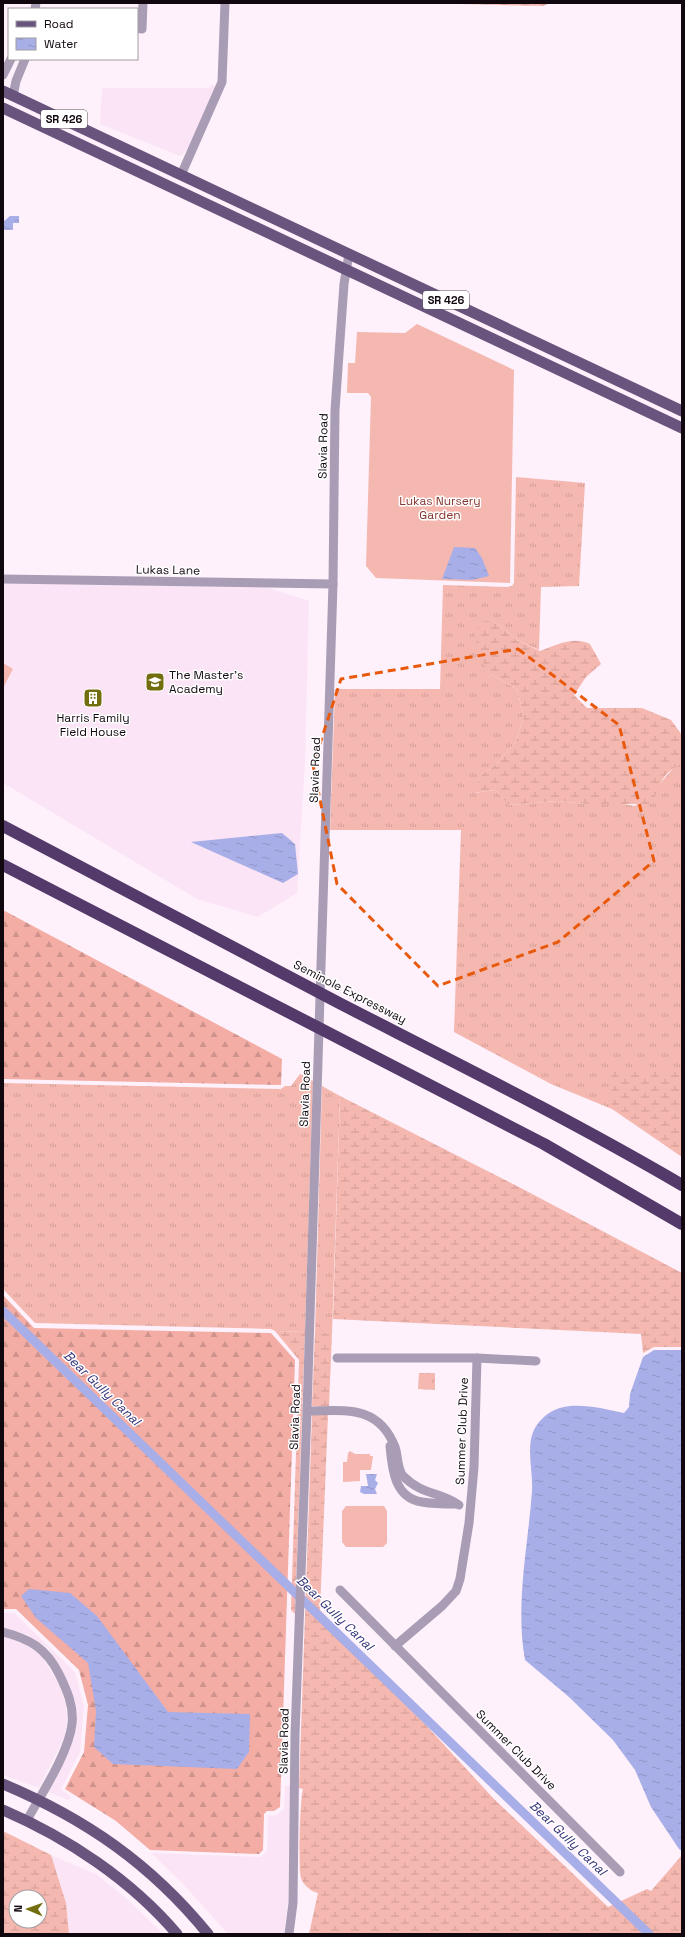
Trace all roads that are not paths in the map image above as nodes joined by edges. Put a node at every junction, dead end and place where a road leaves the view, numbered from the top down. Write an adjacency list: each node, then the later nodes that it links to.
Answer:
1 (143, 3): 3 (street)
2 (225, 3): 11 (street)
3 (139, 29)
4 (10, 60): 6 (street)
5 (25, 60): 7 (street)
6 (3, 75)
7 (8, 93): 10 (main road, SR 426)
8 (3, 108): 9 (main road, SR 426)
9 (85, 147): 10 (main road); 13 (main road, SR 426)
10 (124, 148): 11 (main road, SR 426)
11 (181, 175): 12 (main road, SR 426)
12 (349, 254): 13 (street, Slavia Road); 14 (main road, SR 426)
13 (346, 270): 15 (main road, SR 426); 17 (street, Slavia Road)
14 (682, 411)
15 (682, 428)
16 (3, 579): 17 (street, Lukas Lane)
17 (333, 584): 25 (street, Slavia Road)
18 (3, 826): 20 (highway, Seminole Expressway)
19 (3, 866): 21 (highway)
20 (682, 1185)
21 (682, 1224)
22 (338, 1358): 23 (street)
23 (477, 1358): 24 (street); 26 (street, Summer Club Drive)
24 (536, 1361)
25 (308, 1410): 26 (street, Summer Club Drive); 37 (street, Slavia Road)
26 (470, 1505): 29 (street, Summer Club Drive)
27 (340, 1590): 29 (street, Summer Club Drive)
28 (3, 1632): 31 (street)
29 (395, 1646): 34 (street, Summer Club Drive)
30 (3, 1784): 31 (main road)
31 (38, 1799): 33 (street); 36 (main road)
32 (3, 1810): 33 (main road)
33 (27, 1820): 35 (main road)
34 (620, 1872)
35 (177, 1934)
36 (208, 1934)
37 (289, 1934)

